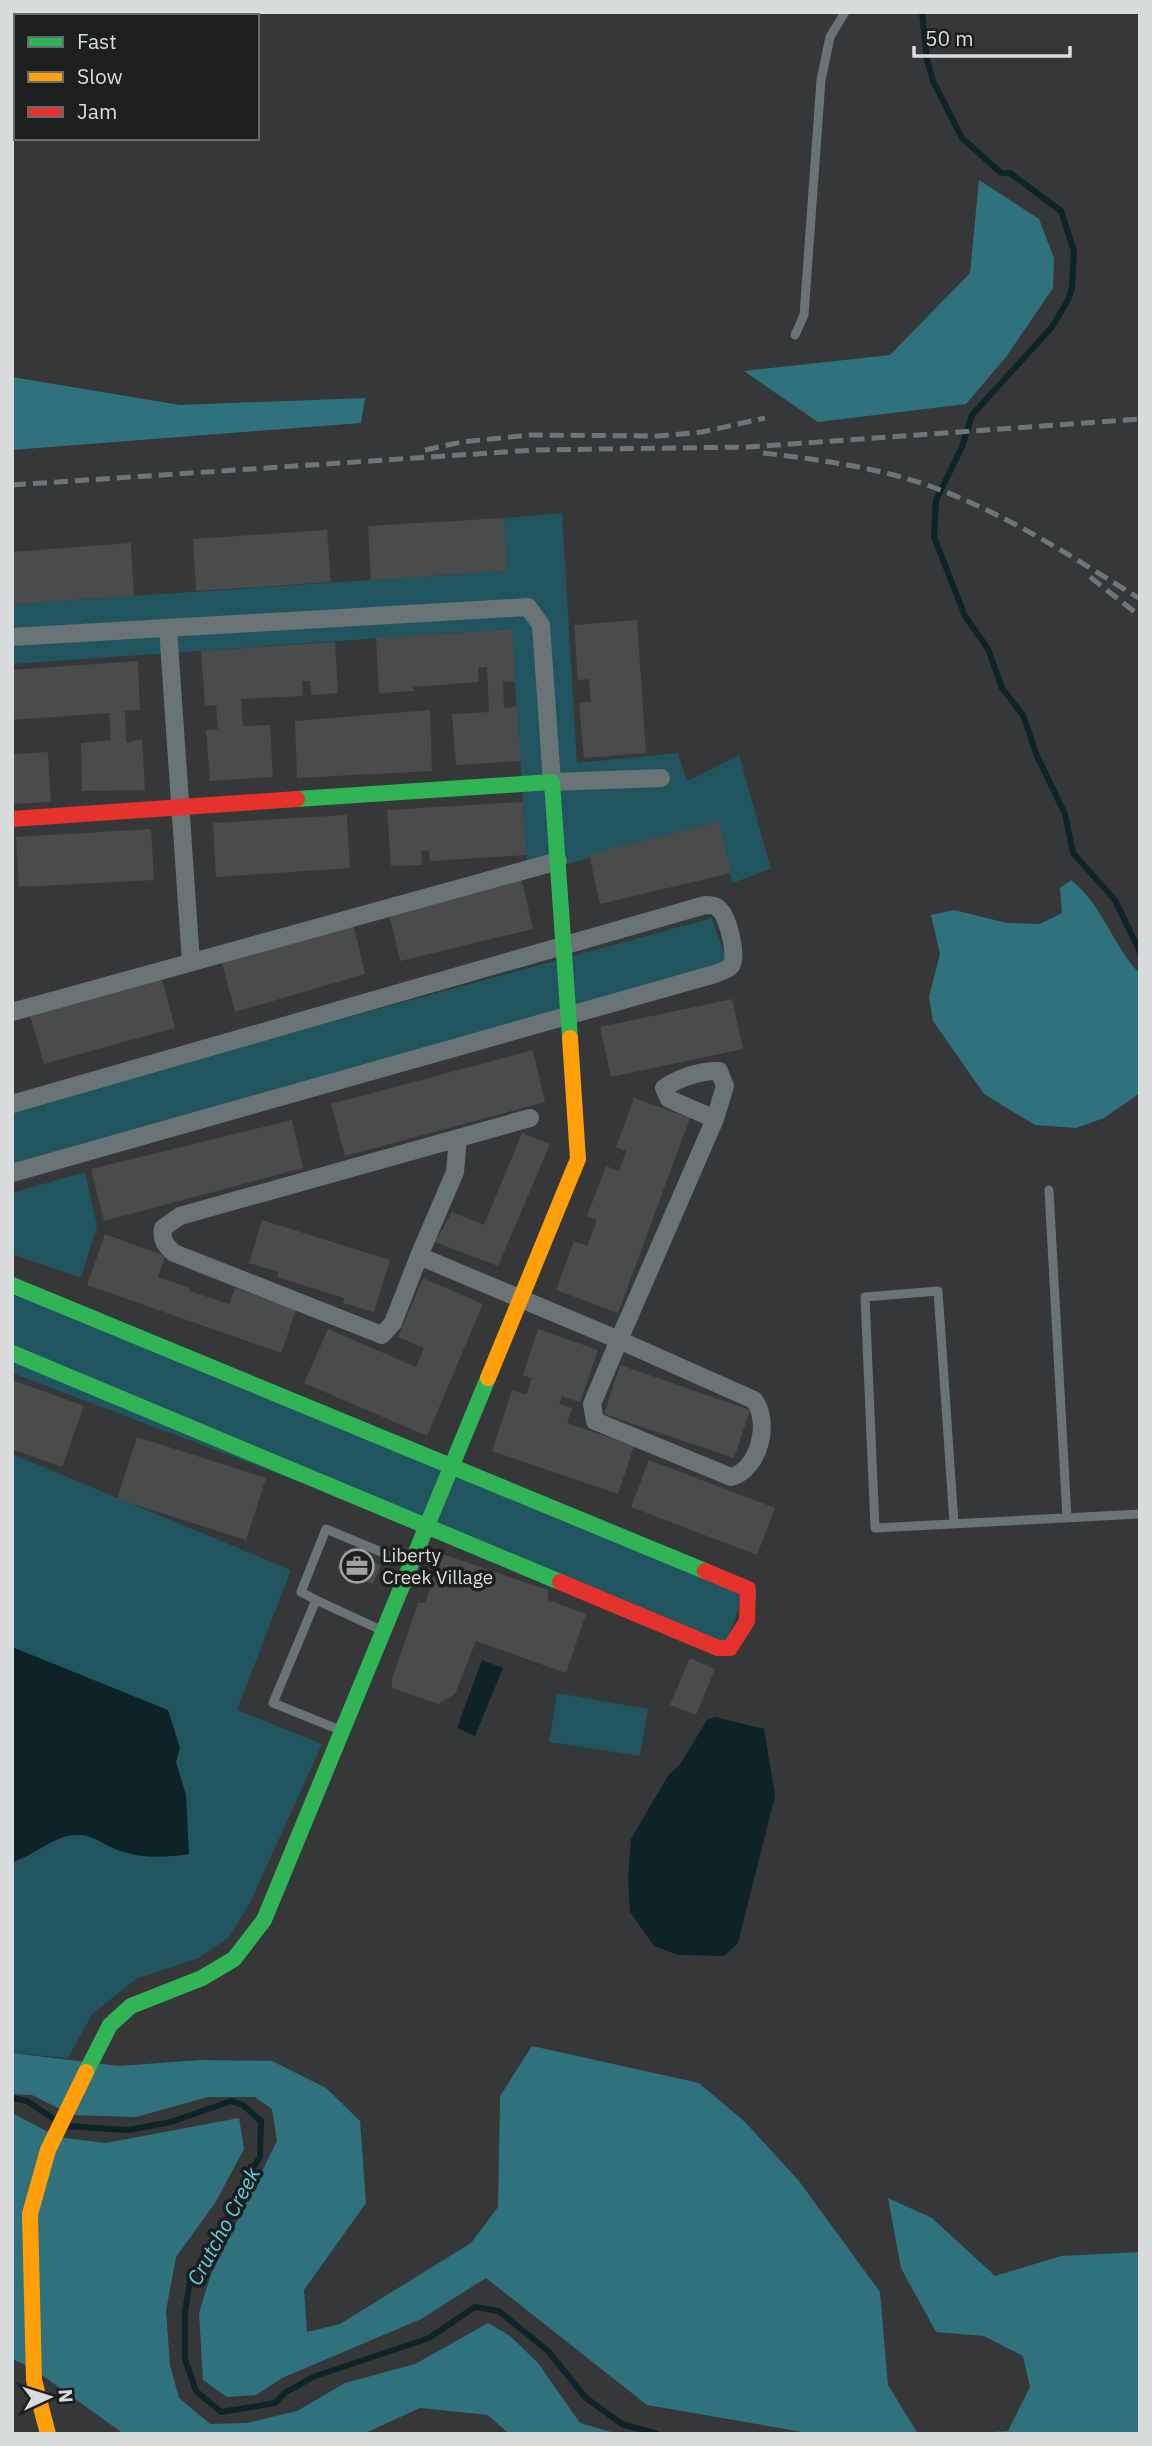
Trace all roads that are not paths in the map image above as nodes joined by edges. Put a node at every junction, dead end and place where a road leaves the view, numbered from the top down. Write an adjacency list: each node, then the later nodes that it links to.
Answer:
1 (845, 12): 2 (lane)
2 (795, 335)
3 (168, 628): 4 (street); 6 (street); 7 (street)
4 (12, 637)
5 (661, 778): 6 (street)
6 (552, 782): 7 (street); 9 (street)
7 (180, 808): 8 (street); 11 (street)
8 (12, 819)
9 (558, 861): 10 (street); 11 (street)
10 (565, 944): 13 (street); 13 (street); 14 (street)
11 (191, 962): 12 (street)
12 (12, 1012)
13 (570, 1014): 18 (street); 22 (street)
14 (12, 1104)
15 (530, 1118): 17 (street)
16 (715, 1119): 23 (street)
17 (458, 1138): 20 (street); 20 (street)
18 (12, 1173)
19 (1049, 1190): 27 (lane)
20 (419, 1256): 22 (street)
21 (12, 1285): 25 (street)
22 (521, 1298): 23 (street); 25 (street)
23 (619, 1340): 23 (street)
24 (12, 1353): 29 (street)
25 (453, 1466): 29 (street); 29 (street)
26 (1140, 1514): 27 (lane)
27 (1068, 1518): 28 (lane)
28 (954, 1523): 28 (lane)
29 (427, 1528): 30 (street)
30 (412, 1564): 31 (lane); 32 (street)
31 (317, 1600): 32 (lane); 33 (lane)
32 (384, 1631): 33 (street)
33 (342, 1731): 34 (street)
34 (48, 2434)

